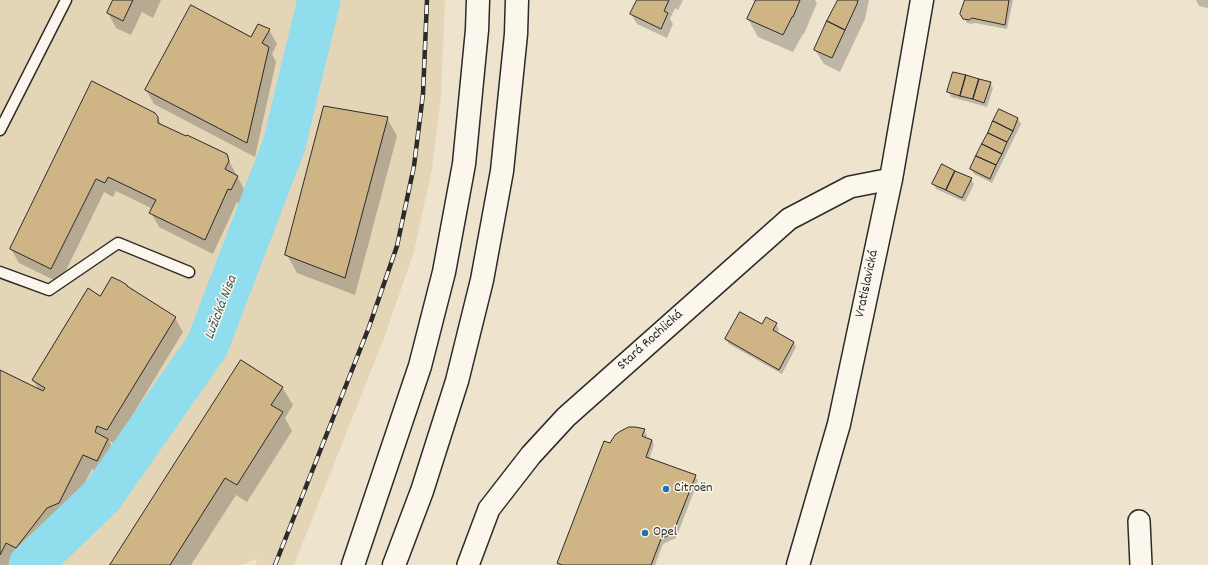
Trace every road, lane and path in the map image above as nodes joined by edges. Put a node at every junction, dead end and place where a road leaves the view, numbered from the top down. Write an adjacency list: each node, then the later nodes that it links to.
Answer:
1 (66, 0): 5 (lane)
2 (478, 0): 10 (main road)
3 (517, 0): 11 (main road)
4 (922, 0): 6 (main road, Vratislavická)
5 (0, 130)
6 (891, 179): 12 (street, Stará Rochlická); 13 (main road, Vratislavická)
7 (0, 272): 8 (lane)
8 (190, 272)
9 (1139, 521): 14 (street)
10 (353, 565)
11 (394, 565)
12 (468, 565)
13 (798, 565)
14 (1141, 565)

